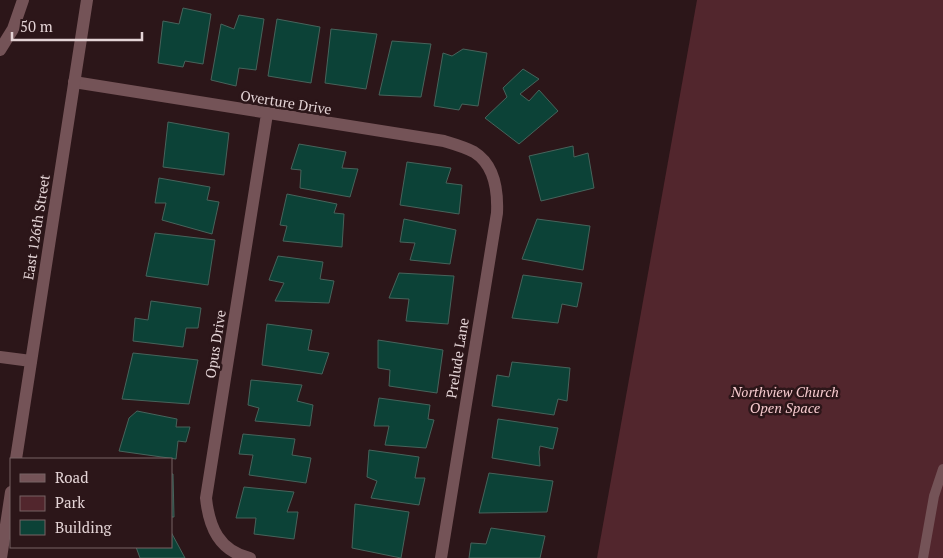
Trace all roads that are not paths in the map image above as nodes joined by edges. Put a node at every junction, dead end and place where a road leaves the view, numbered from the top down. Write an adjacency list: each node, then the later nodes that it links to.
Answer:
1 (23, 0): 3 (street)
2 (87, 0): 4 (street, East 126th Street)
3 (0, 50)
4 (74, 82): 5 (street, Overture Drive); 8 (street, East 126th Street)
5 (267, 114): 6 (street, Overture Drive); 13 (street, Opus Drive)
6 (487, 164): 14 (street, Prelude Lane)
7 (0, 357): 8 (street)
8 (31, 360): 9 (street, East 126th Street)
9 (16, 458)
10 (943, 469): 15 (lane)
11 (10, 499): 12 (street)
12 (2, 558)
13 (250, 558)
14 (441, 558)
15 (924, 558)

